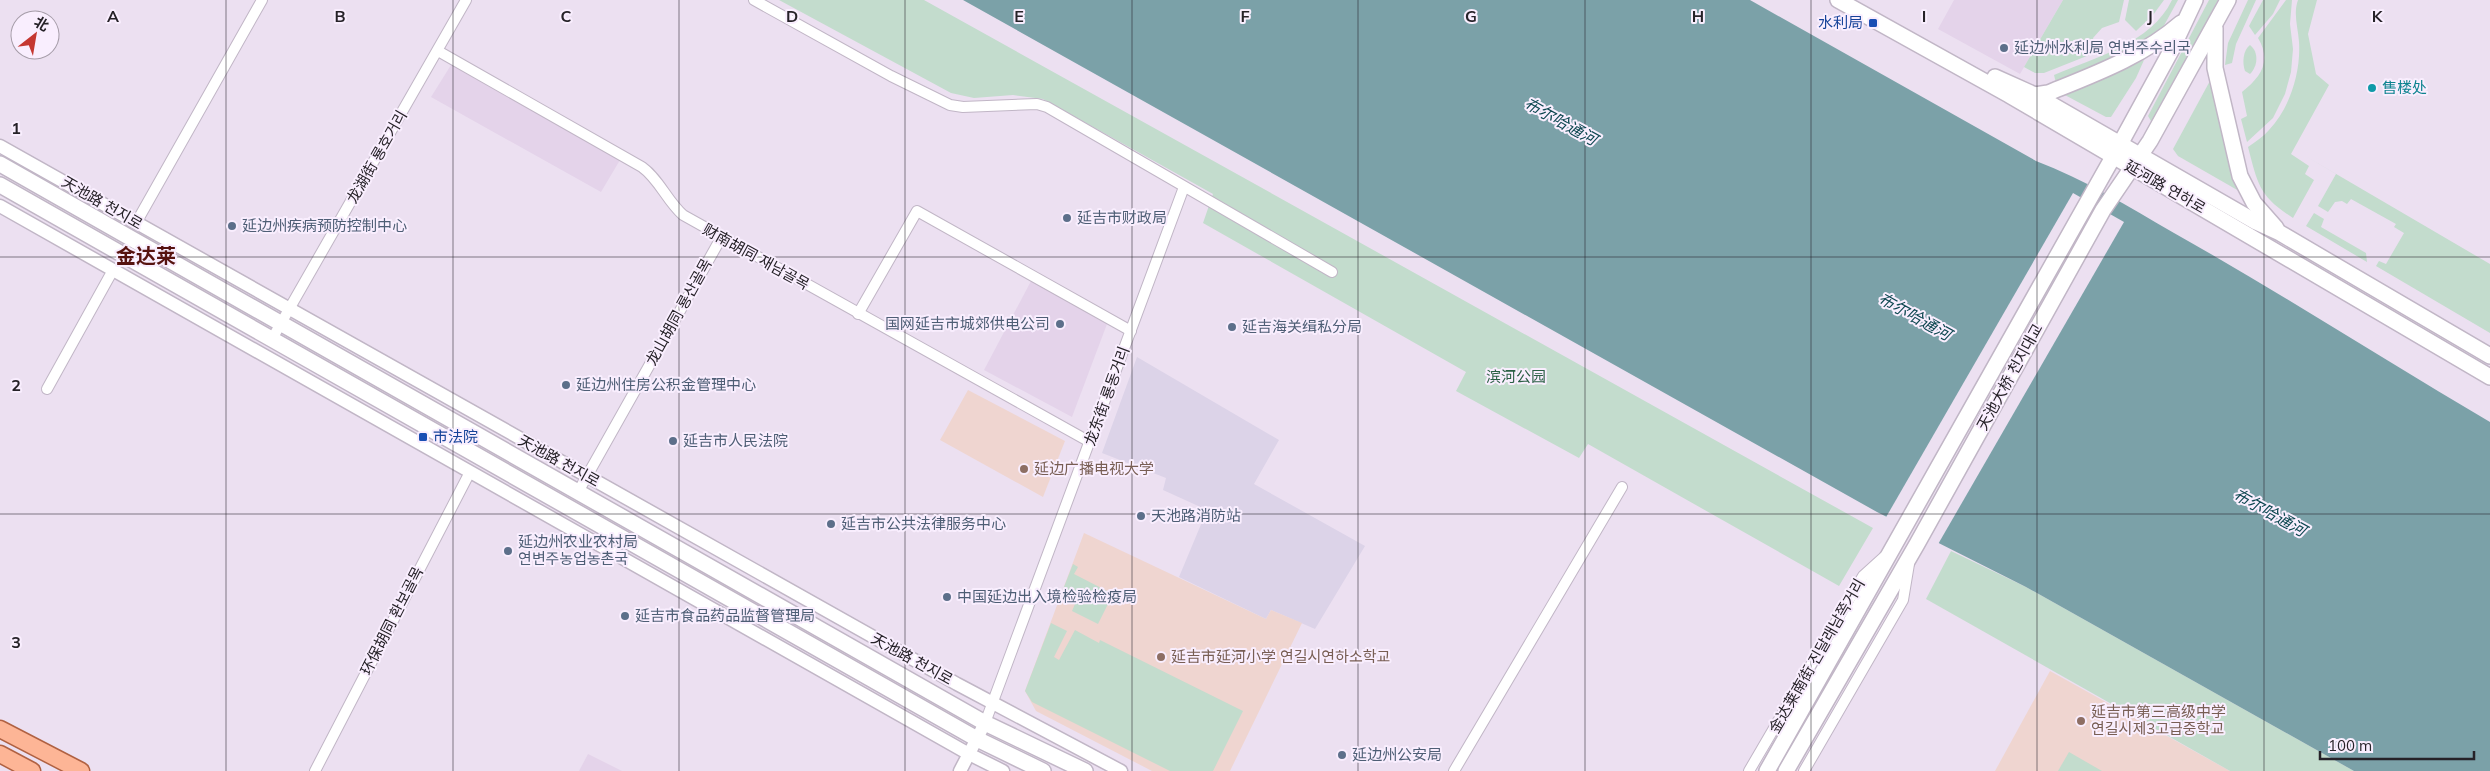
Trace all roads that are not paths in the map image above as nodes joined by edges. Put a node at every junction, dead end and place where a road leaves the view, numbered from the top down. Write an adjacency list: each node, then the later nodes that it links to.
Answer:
1 (262, 0): 19 (street)
2 (466, 0): 10 (street, 龙湖街 룡호거리)
3 (754, 0): 17 (street)
4 (1838, 0): 13 (main road, 延河路 연하로)
5 (1859, 0): 11 (main road, 延河路 연하로)
6 (2195, 0): 8 (main road, 天池大桥 천지대교)
7 (2228, 0): 9 (main road, 天池大桥 천지대교)
8 (2188, 17): 11 (main road); 13 (main road, 天池大桥 천지대교)
9 (2215, 25): 14 (main road, 天池大桥 천지대교); 20 (main road)
10 (438, 51): 21 (street, 财南胡同 재남골목); 24 (street, 龙湖街 룡호거리)
11 (2035, 95): 13 (main road, 延河路 연하로)
12 (0, 146): 19 (street, 天池路 천지로)
13 (2117, 150): 14 (main road, 延河路 연하로); 37 (main road, 天池大桥 천지대교)
14 (2135, 161): 20 (main road, 延河路 연하로); 30 (main road, 延河路 연하로); 38 (main road, 天池大桥 천지대교)
15 (0, 164): 26 (main road, 天池路 천지로)
16 (0, 185): 28 (main road)
17 (1184, 187): 23 (street); 27 (street, 龙东街 룡동거리)
18 (0, 206): 22 (street)
19 (136, 223): 24 (street, 天池路 천지로)
20 (2280, 233): 29 (main road, 延河路 연하로)
21 (720, 238): 25 (street, 财南胡同 재남골목); 34 (street, 龙山胡同 룡산골목)
22 (113, 270): 31 (street); 33 (street)
23 (1332, 272)
24 (289, 309): 26 (street, 龙湖街 룡호거리); 34 (street, 天池路 천지로)
25 (858, 314): 27 (street); 32 (street, 财南胡同 재남골목)
26 (281, 323): 28 (street, 龙湖街 룡호거리); 36 (main road, 天池路 천지로)
27 (1131, 331): 32 (street, 龙东街 룡동거리)
28 (272, 339): 42 (main road)
29 (2490, 356)
30 (2490, 377)
31 (47, 389)
32 (1090, 442): 39 (street, 龙东街 룡동거리)
33 (470, 472): 44 (street); 47 (street, 环保胡同 환보골목)
34 (586, 476): 36 (street, 龙山胡同 룡산골목); 39 (street, 天池路 천지로)
35 (1622, 488): 53 (street)
36 (578, 492): 40 (main road, 天池路 천지로)
37 (1897, 541): 54 (street, 金达莱南街 진달래남쪽거리); 55 (main road, 金达莱南街 진달래남쪽거리)
38 (1913, 550): 56 (main road, 金达莱南街 진달래남쪽거리); 57 (street)
39 (993, 702): 40 (street, 龙东街 룡동거리); 52 (street, 天池路 천지로)
40 (985, 723): 42 (street, 龙东街 룡동거리); 51 (main road, 天池路 천지로)
41 (0, 729): 46 (main road)
42 (977, 739): 44 (street, 龙东街 룡동거리); 50 (main road)
43 (0, 754): 45 (main road)
44 (969, 754): 48 (street, 龙东街 룡동거리); 49 (street)
45 (32, 771)
46 (81, 771)
47 (315, 771)
48 (960, 771)
49 (1003, 771)
50 (1043, 771)
51 (1085, 771)
52 (1121, 771)
53 (1454, 771)
54 (1749, 771)
55 (1767, 771)
56 (1786, 771)
57 (1804, 771)

